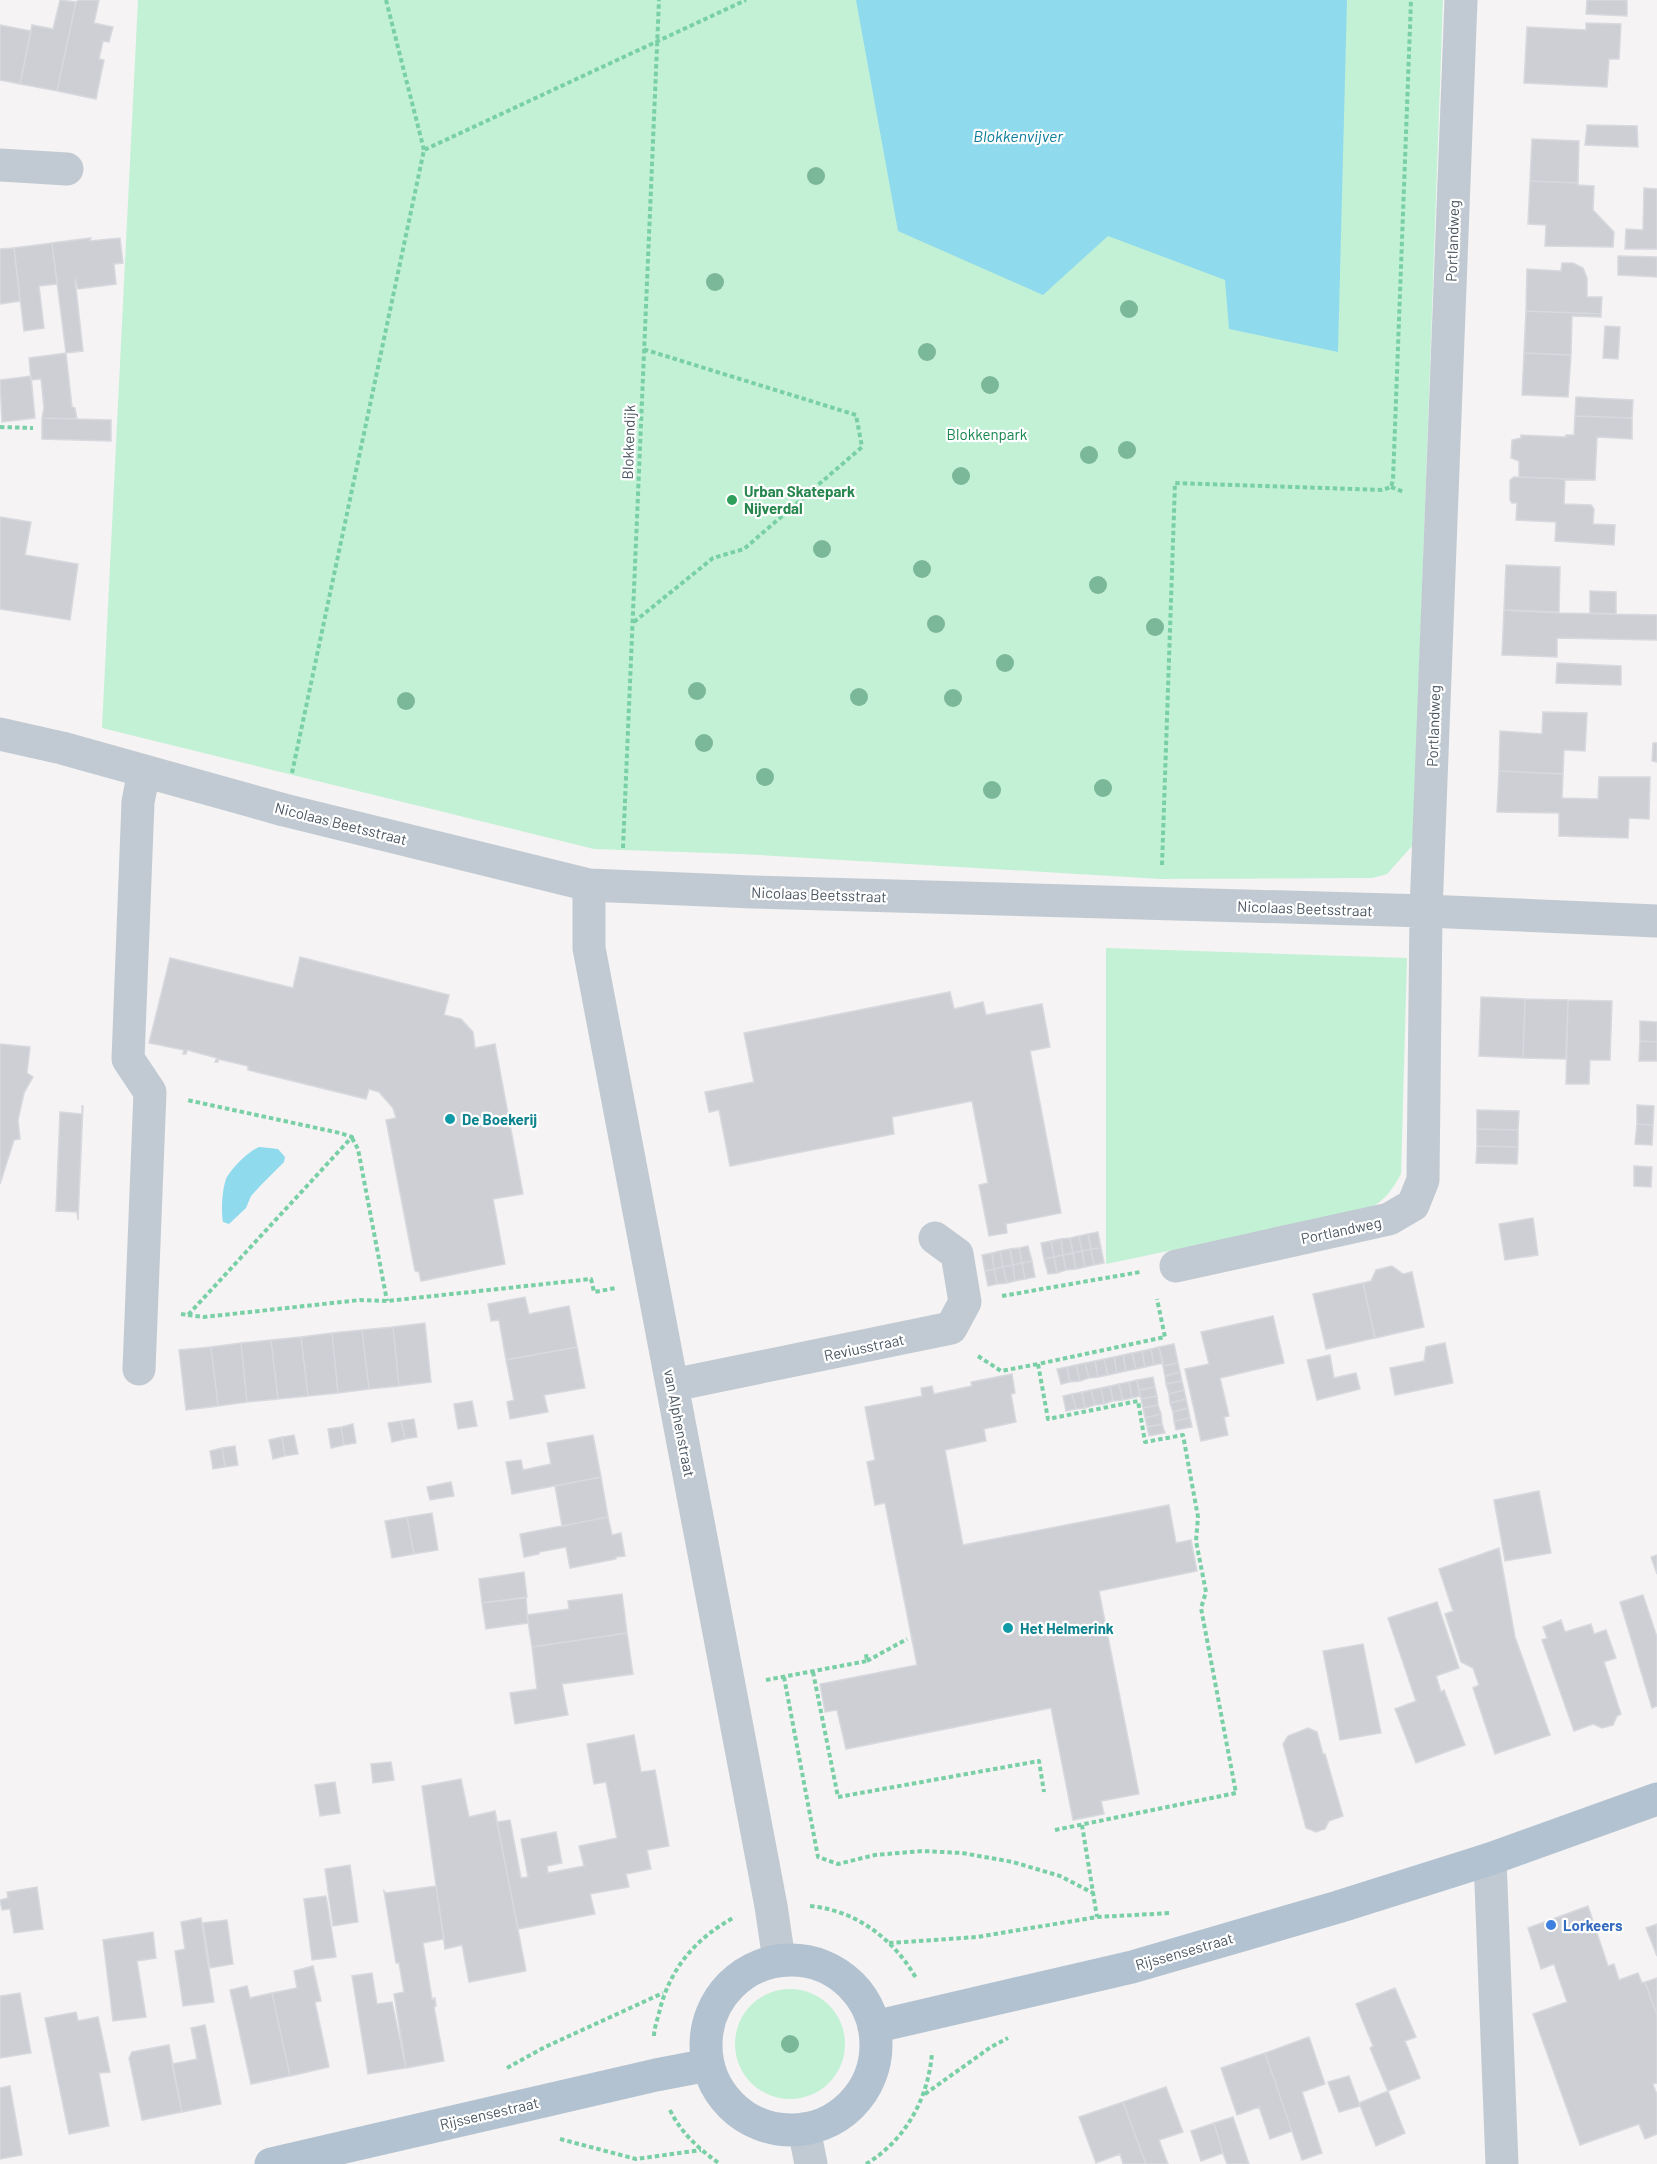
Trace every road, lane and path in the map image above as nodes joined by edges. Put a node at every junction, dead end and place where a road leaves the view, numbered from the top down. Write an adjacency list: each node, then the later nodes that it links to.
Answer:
1 (386, 0): 7 (path)
2 (659, 0): 6 (path, Blokkendijk)
3 (746, 0): 6 (path)
4 (1411, 0): 17 (path)
5 (1461, 0): 20 (street, Portlandweg)
6 (658, 41): 7 (path); 10 (path, Blokkendijk)
7 (424, 150): 16 (path)
8 (0, 165): 9 (street)
9 (67, 169)
10 (644, 349): 13 (path, Blokkendijk); 13 (path)
11 (0, 427): 12 (path)
12 (33, 428)
13 (634, 623): 19 (path, Blokkendijk)
14 (0, 734): 15 (street, Nicolaas Beetsstraat)
15 (144, 771): 16 (street, Nicolaas Beetsstraat); 22 (street)
16 (284, 810): 18 (street, Nicolaas Beetsstraat)
17 (1162, 867)
18 (589, 885): 19 (street, Nicolaas Beetsstraat); 26 (street, van Alphenstraat)
19 (622, 885): 20 (street, Nicolaas Beetsstraat)
20 (1426, 911): 21 (street, Nicolaas Beetsstraat); 25 (street, Portlandweg)
21 (1657, 921)
22 (150, 1092): 23 (path); 28 (street)
23 (352, 1137): 27 (path); 29 (path)
24 (935, 1238): 30 (street)
25 (1163, 1268): 30 (path); 31 (path)
26 (652, 1281): 27 (path); 33 (street, van Alphenstraat)
27 (387, 1301): 29 (path)
28 (141, 1309): 29 (path); 32 (street)
29 (188, 1315)
30 (958, 1315): 31 (path); 33 (street, Reviusstraat)
31 (1038, 1364): 42 (path)
32 (139, 1369)
33 (673, 1385): 39 (street, van Alphenstraat)
34 (907, 1639): 36 (path)
35 (866, 1654): 36 (path)
36 (867, 1661): 37 (path)
37 (813, 1672): 38 (path); 40 (path)
38 (784, 1677): 39 (path); 45 (path)
39 (729, 1687): 46 (street, van Alphenstraat)
40 (1044, 1792)
41 (1657, 1799): 44 (main road, Rijssensestraat)
42 (1082, 1826): 43 (path); 45 (path)
43 (1054, 1830)
44 (1490, 1859): 52 (main road, Rijssensestraat); 62 (street)
45 (1094, 1893): 48 (path)
46 (771, 1905): 49 (path); 50 (street, van Alphenstraat); 51 (path)
47 (1172, 1912): 48 (path)
48 (1097, 1917): 49 (path)
49 (889, 1942): 52 (path)
50 (779, 1960): 53 (main road); 54 (main road)
51 (664, 1993): 55 (path); 56 (path)
52 (930, 2015): 53 (main road, Rijssensestraat); 61 (path)
53 (874, 2027): 57 (main road)
54 (708, 2065): 56 (main road, Rijssensestraat); 57 (main road)
55 (504, 2070)
56 (656, 2074): 58 (main road, Rijssensestraat); 59 (path)
57 (804, 2129): 60 (street)
58 (271, 2164)
59 (720, 2164)
60 (811, 2164)
61 (866, 2164)
62 (1502, 2164)

